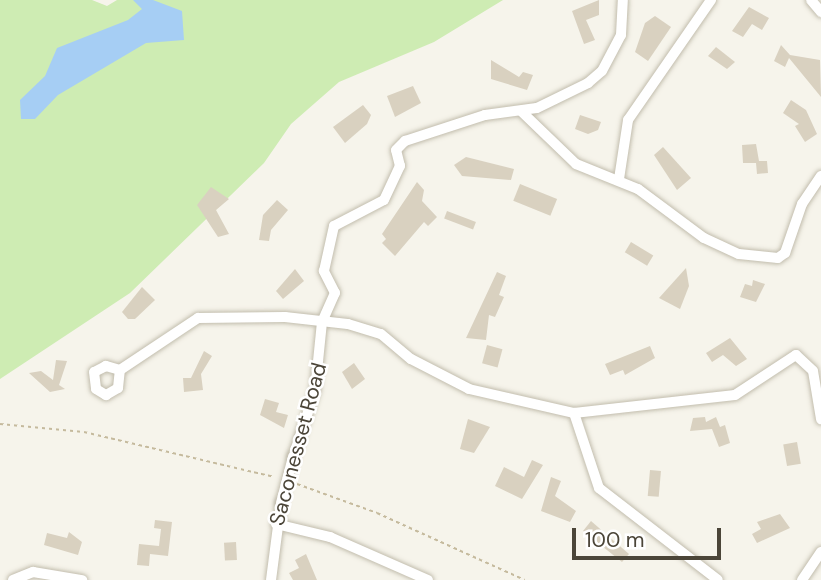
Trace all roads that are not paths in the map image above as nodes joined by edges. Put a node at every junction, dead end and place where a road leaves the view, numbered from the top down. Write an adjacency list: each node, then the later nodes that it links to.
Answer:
1 (623, 0): 5 (street, Saconesset Road)
2 (711, 0): 7 (street)
3 (811, 0): 4 (street)
4 (821, 12)
5 (522, 112): 7 (street); 8 (street, Saconesset Road)
6 (821, 176): 7 (street)
7 (619, 179)
8 (322, 322): 9 (street); 10 (street); 12 (street, Saconesset Road, bridge)
9 (120, 370)
10 (574, 413): 11 (street); 18 (street)
11 (821, 419)
12 (276, 524): 16 (street, Saconesset Road); 17 (street)
13 (821, 552): 19 (street)
14 (13, 580): 15 (street)
15 (82, 580)
16 (271, 580)
17 (428, 580)
18 (718, 580)
19 (802, 580)

